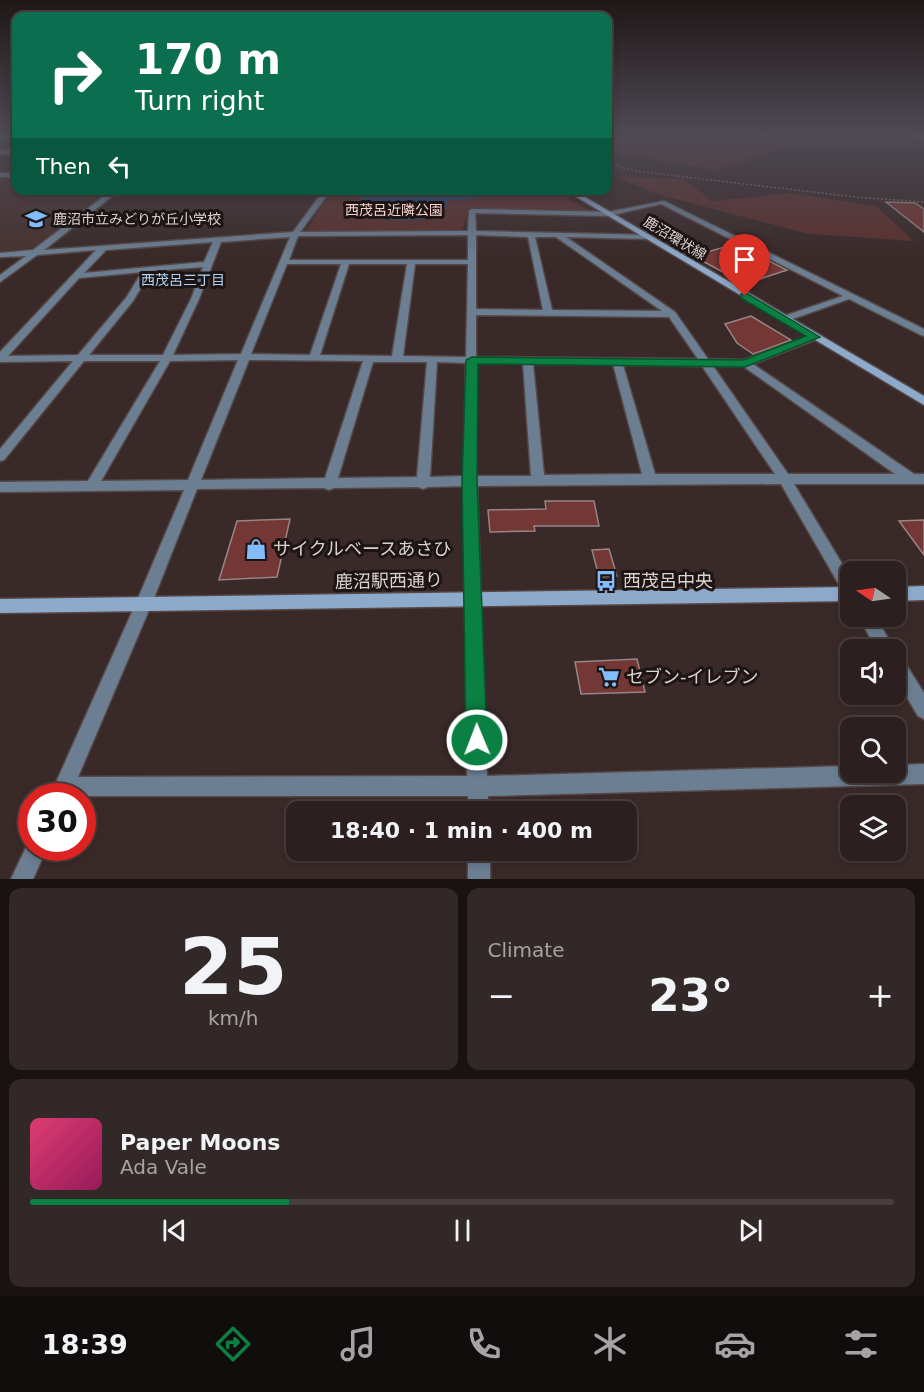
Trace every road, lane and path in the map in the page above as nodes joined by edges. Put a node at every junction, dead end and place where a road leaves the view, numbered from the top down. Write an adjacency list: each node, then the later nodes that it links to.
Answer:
1 (675, 175): 5 (path)
2 (110, 195): 14 (street)
3 (324, 195): 8 (street)
4 (576, 195): 6 (street, 鹿沼環状線)
5 (924, 202)
6 (608, 214): 7 (street); 11 (street, 鹿沼環状線); 24 (street)
7 (471, 233): 8 (street); 9 (street); 19 (street)
8 (295, 234): 12 (street); 16 (street)
9 (531, 234): 10 (street); 26 (street)
10 (557, 235): 11 (street); 27 (street)
11 (646, 237): 28 (street, 鹿沼環状線)
12 (218, 239): 13 (street); 20 (street)
13 (103, 248): 14 (street); 22 (street)
14 (31, 253): 15 (street); 23 (street)
15 (0, 255)
16 (284, 262): 17 (street); 31 (street)
17 (346, 262): 18 (street); 32 (street)
18 (411, 262): 19 (street); 37 (street)
19 (471, 262): 25 (street)
20 (205, 264): 21 (street); 35 (street)
21 (148, 270): 22 (street); 34 (street)
22 (75, 276): 33 (street)
23 (0, 279)
24 (850, 296): 28 (street); 29 (street)
25 (471, 312): 26 (street); 39 (street)
26 (548, 312): 27 (street)
27 (672, 314): 42 (street)
28 (784, 319): 30 (street, 鹿沼環状線)
29 (924, 333)
30 (814, 337): 43 (street); 44 (street, 鹿沼環状線)
31 (243, 357): 32 (street); 35 (street); 51 (street)
32 (314, 358): 36 (street)
33 (0, 359): 34 (street)
34 (79, 359): 35 (street); 45 (street)
35 (164, 359): 55 (street)
36 (369, 359): 37 (street); 52 (street)
37 (397, 359): 38 (street)
38 (432, 360): 39 (street); 53 (street)
39 (472, 360): 40 (street); 50 (street)
40 (528, 361): 41 (street); 49 (street)
41 (617, 362): 42 (street); 47 (street)
42 (704, 363): 43 (street); 46 (street)
43 (745, 363): 48 (street)
44 (924, 401)
45 (0, 457)
46 (784, 478): 47 (street); 48 (street); 56 (street)
47 (650, 479): 49 (street)
48 (918, 479)
49 (538, 480): 50 (street)
50 (470, 481): 53 (street); 60 (street)
51 (192, 484): 52 (street); 55 (street); 61 (street)
52 (329, 484): 53 (street)
53 (423, 484)
54 (0, 487): 55 (street)
55 (91, 487)
56 (840, 575)
57 (840, 592): 60 (street, 鹿沼駅西通り)
58 (924, 593): 59 (street)
59 (906, 594)
60 (473, 599): 61 (street, 鹿沼駅西通り); 67 (street)
61 (144, 603): 62 (street, 鹿沼駅西通り); 66 (street)
62 (0, 606)
63 (906, 680): 64 (street)
64 (924, 710)
65 (924, 774): 67 (street)
66 (67, 783)
67 (478, 786): 68 (street); 69 (street)
68 (96, 792)
69 (478, 801)
70 (30, 861): 72 (street)
71 (479, 861): 73 (street)
72 (22, 879)
73 (479, 879)

